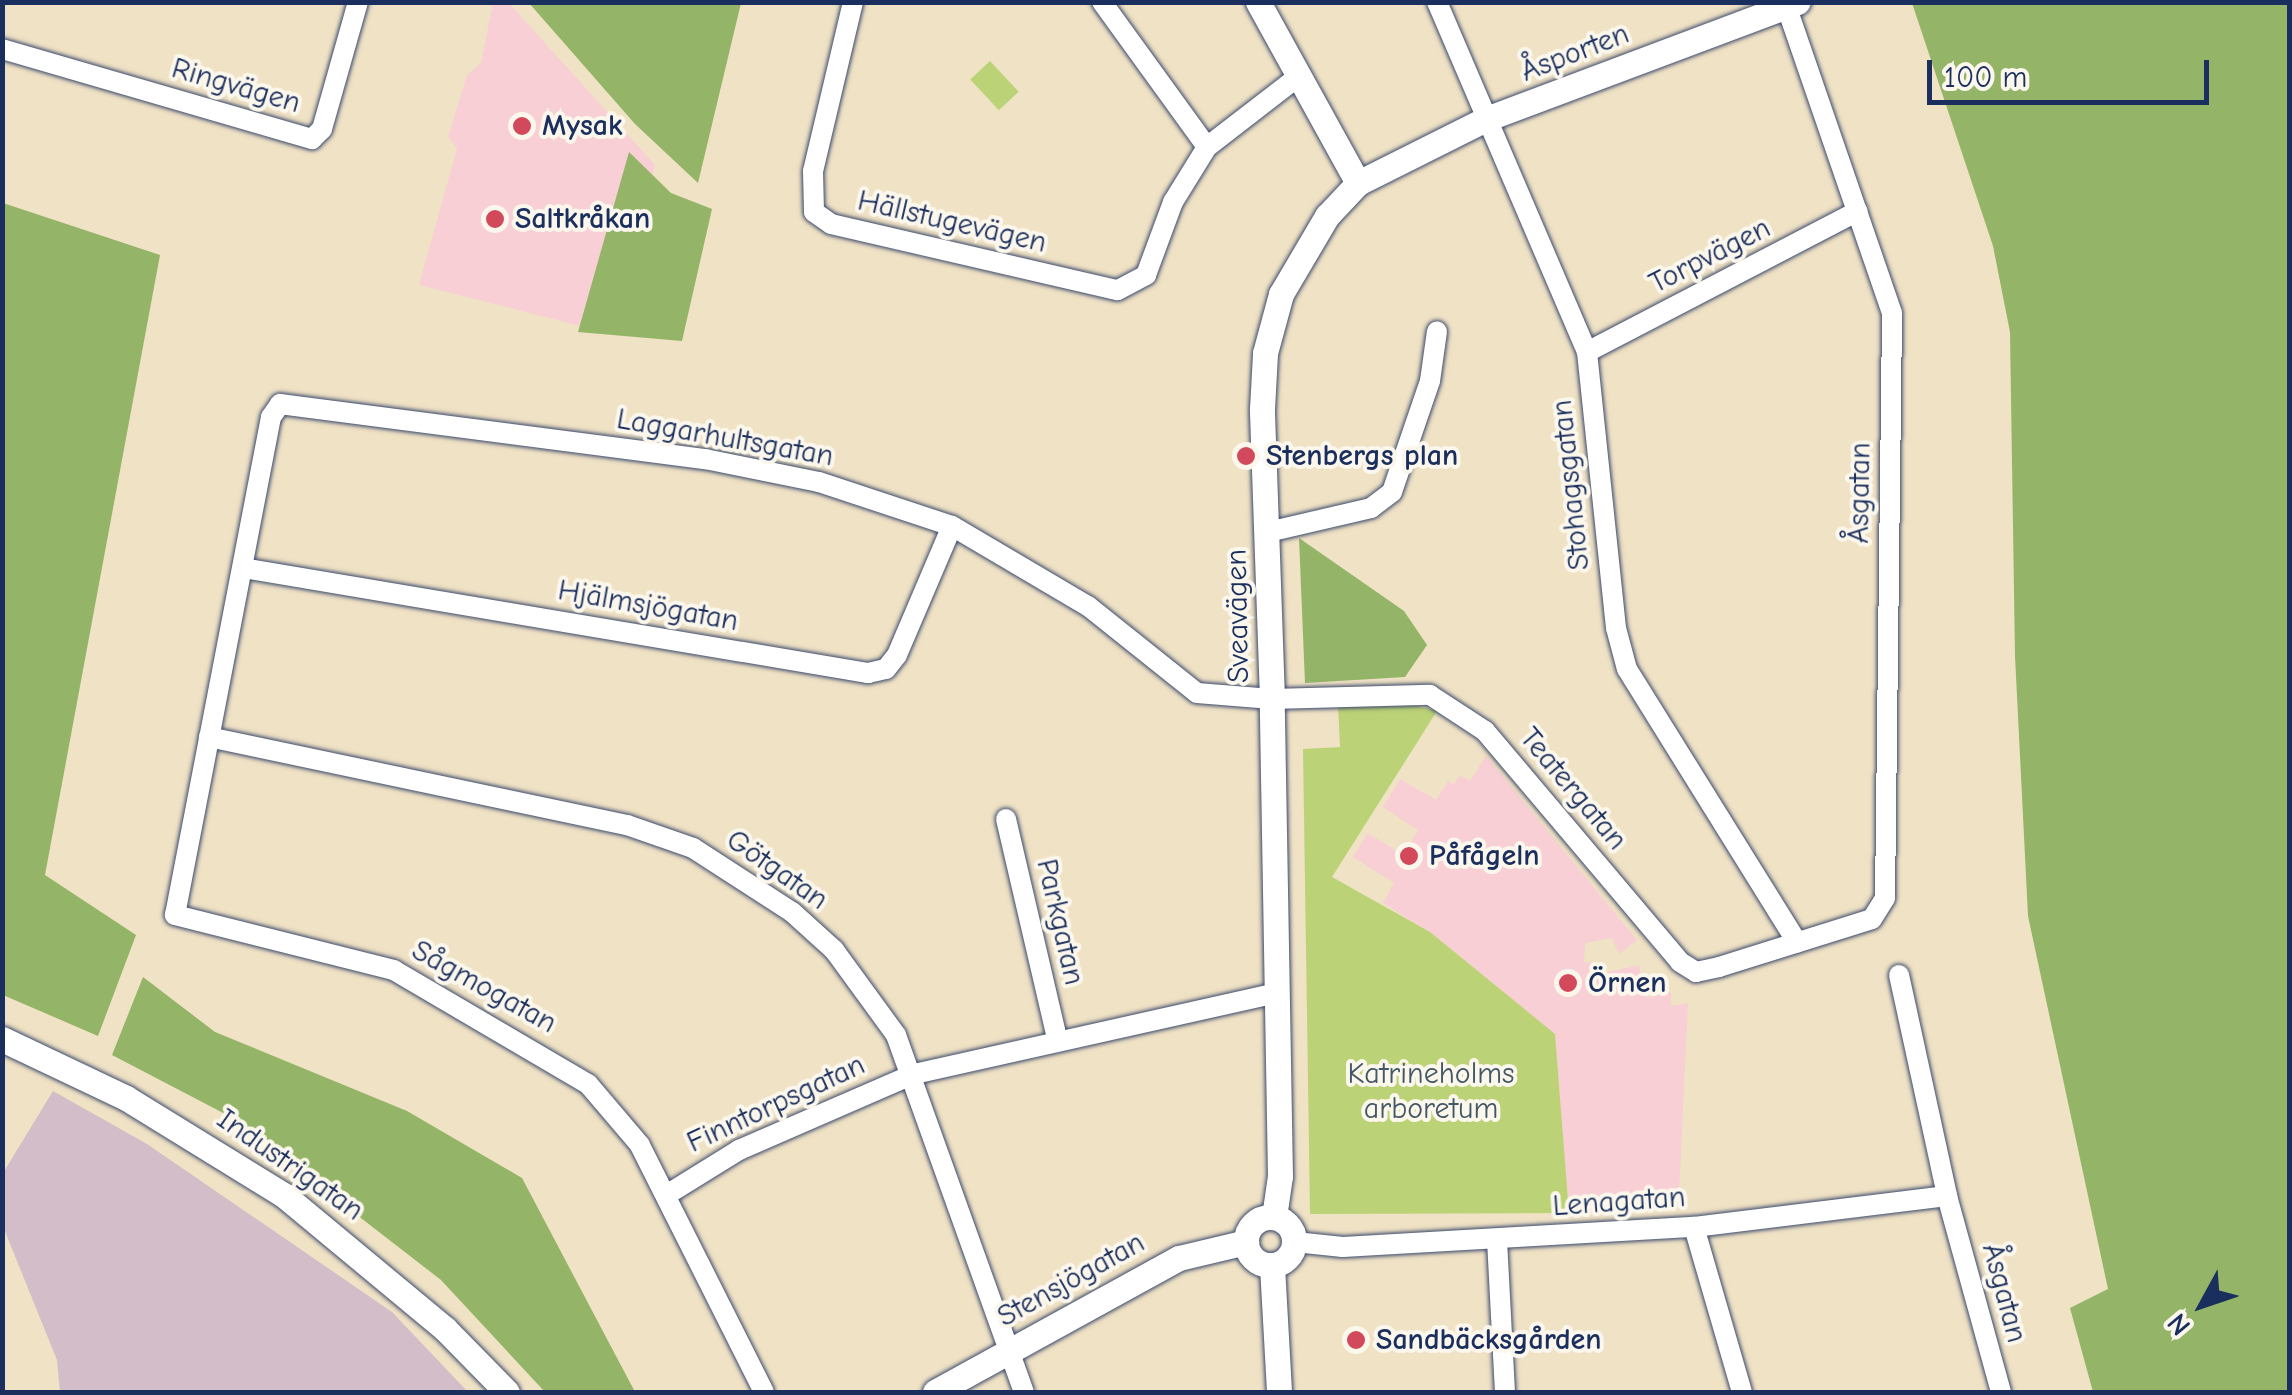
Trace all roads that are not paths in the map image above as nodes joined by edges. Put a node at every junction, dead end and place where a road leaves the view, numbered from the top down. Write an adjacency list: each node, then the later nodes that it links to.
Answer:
1 (358, 2): 7 (street, Ringvägen)
2 (853, 2): 10 (street, Hällstugevägen)
3 (1102, 2): 10 (street)
4 (1258, 2): 8 (street)
5 (1437, 2): 9 (street, Stohagsgatan)
6 (1790, 4): 9 (street, Åsporten); 12 (street, Åsgatan)
7 (2, 49)
8 (1299, 76): 10 (street, Hällstugevägen); 11 (street)
9 (1486, 118): 11 (street, Sveavägen); 14 (street, Stohagsgatan)
10 (1207, 147)
11 (1358, 183): 16 (street, Sveavägen)
12 (1858, 211): 14 (street, Torpvägen); 21 (street, Åsgatan)
13 (1436, 331): 16 (street)
14 (1587, 352): 21 (street, Stohagsgatan)
15 (952, 526): 17 (street, Hjälmsjögatan); 17 (street, Laggarhultsgatan); 18 (street, Laggarhultsgatan)
16 (1268, 532): 18 (street, Sveavägen)
17 (244, 568): 19 (street)
18 (1272, 699): 21 (street, Teatergatan); 23 (street, Sveavägen)
19 (208, 736): 26 (street, Götgatan); 27 (street, Sågmogatan)
20 (1006, 818): 24 (street, Parkgatan)
21 (1797, 942)
22 (1899, 974): 28 (street, Åsgatan)
23 (1276, 993): 24 (street); 29 (street, Sveavägen)
24 (1057, 1038): 26 (street)
25 (2, 1039): 36 (street, Industrigatan)
26 (914, 1074): 27 (street, Finntorpsgatan); 35 (street, Götgatan)
27 (668, 1194): 37 (street, Sågmogatan)
28 (1947, 1196): 30 (street, Lenagatan); 43 (street, Åsgatan)
29 (1274, 1217): 32 (street); 33 (street)
30 (1694, 1227): 31 (street, Lenagatan); 42 (street)
31 (1497, 1240): 33 (street, Lenagatan); 41 (street)
32 (1246, 1242): 34 (street); 35 (street, Stensjögatan)
33 (1295, 1242): 34 (street)
34 (1272, 1266): 40 (street)
35 (1008, 1354): 38 (street, Stensjögatan); 39 (street, Götgatan)
36 (507, 1392)
37 (764, 1392)
38 (935, 1392)
39 (1024, 1392)
40 (1279, 1392)
41 (1505, 1392)
42 (1742, 1392)
43 (2001, 1392)

